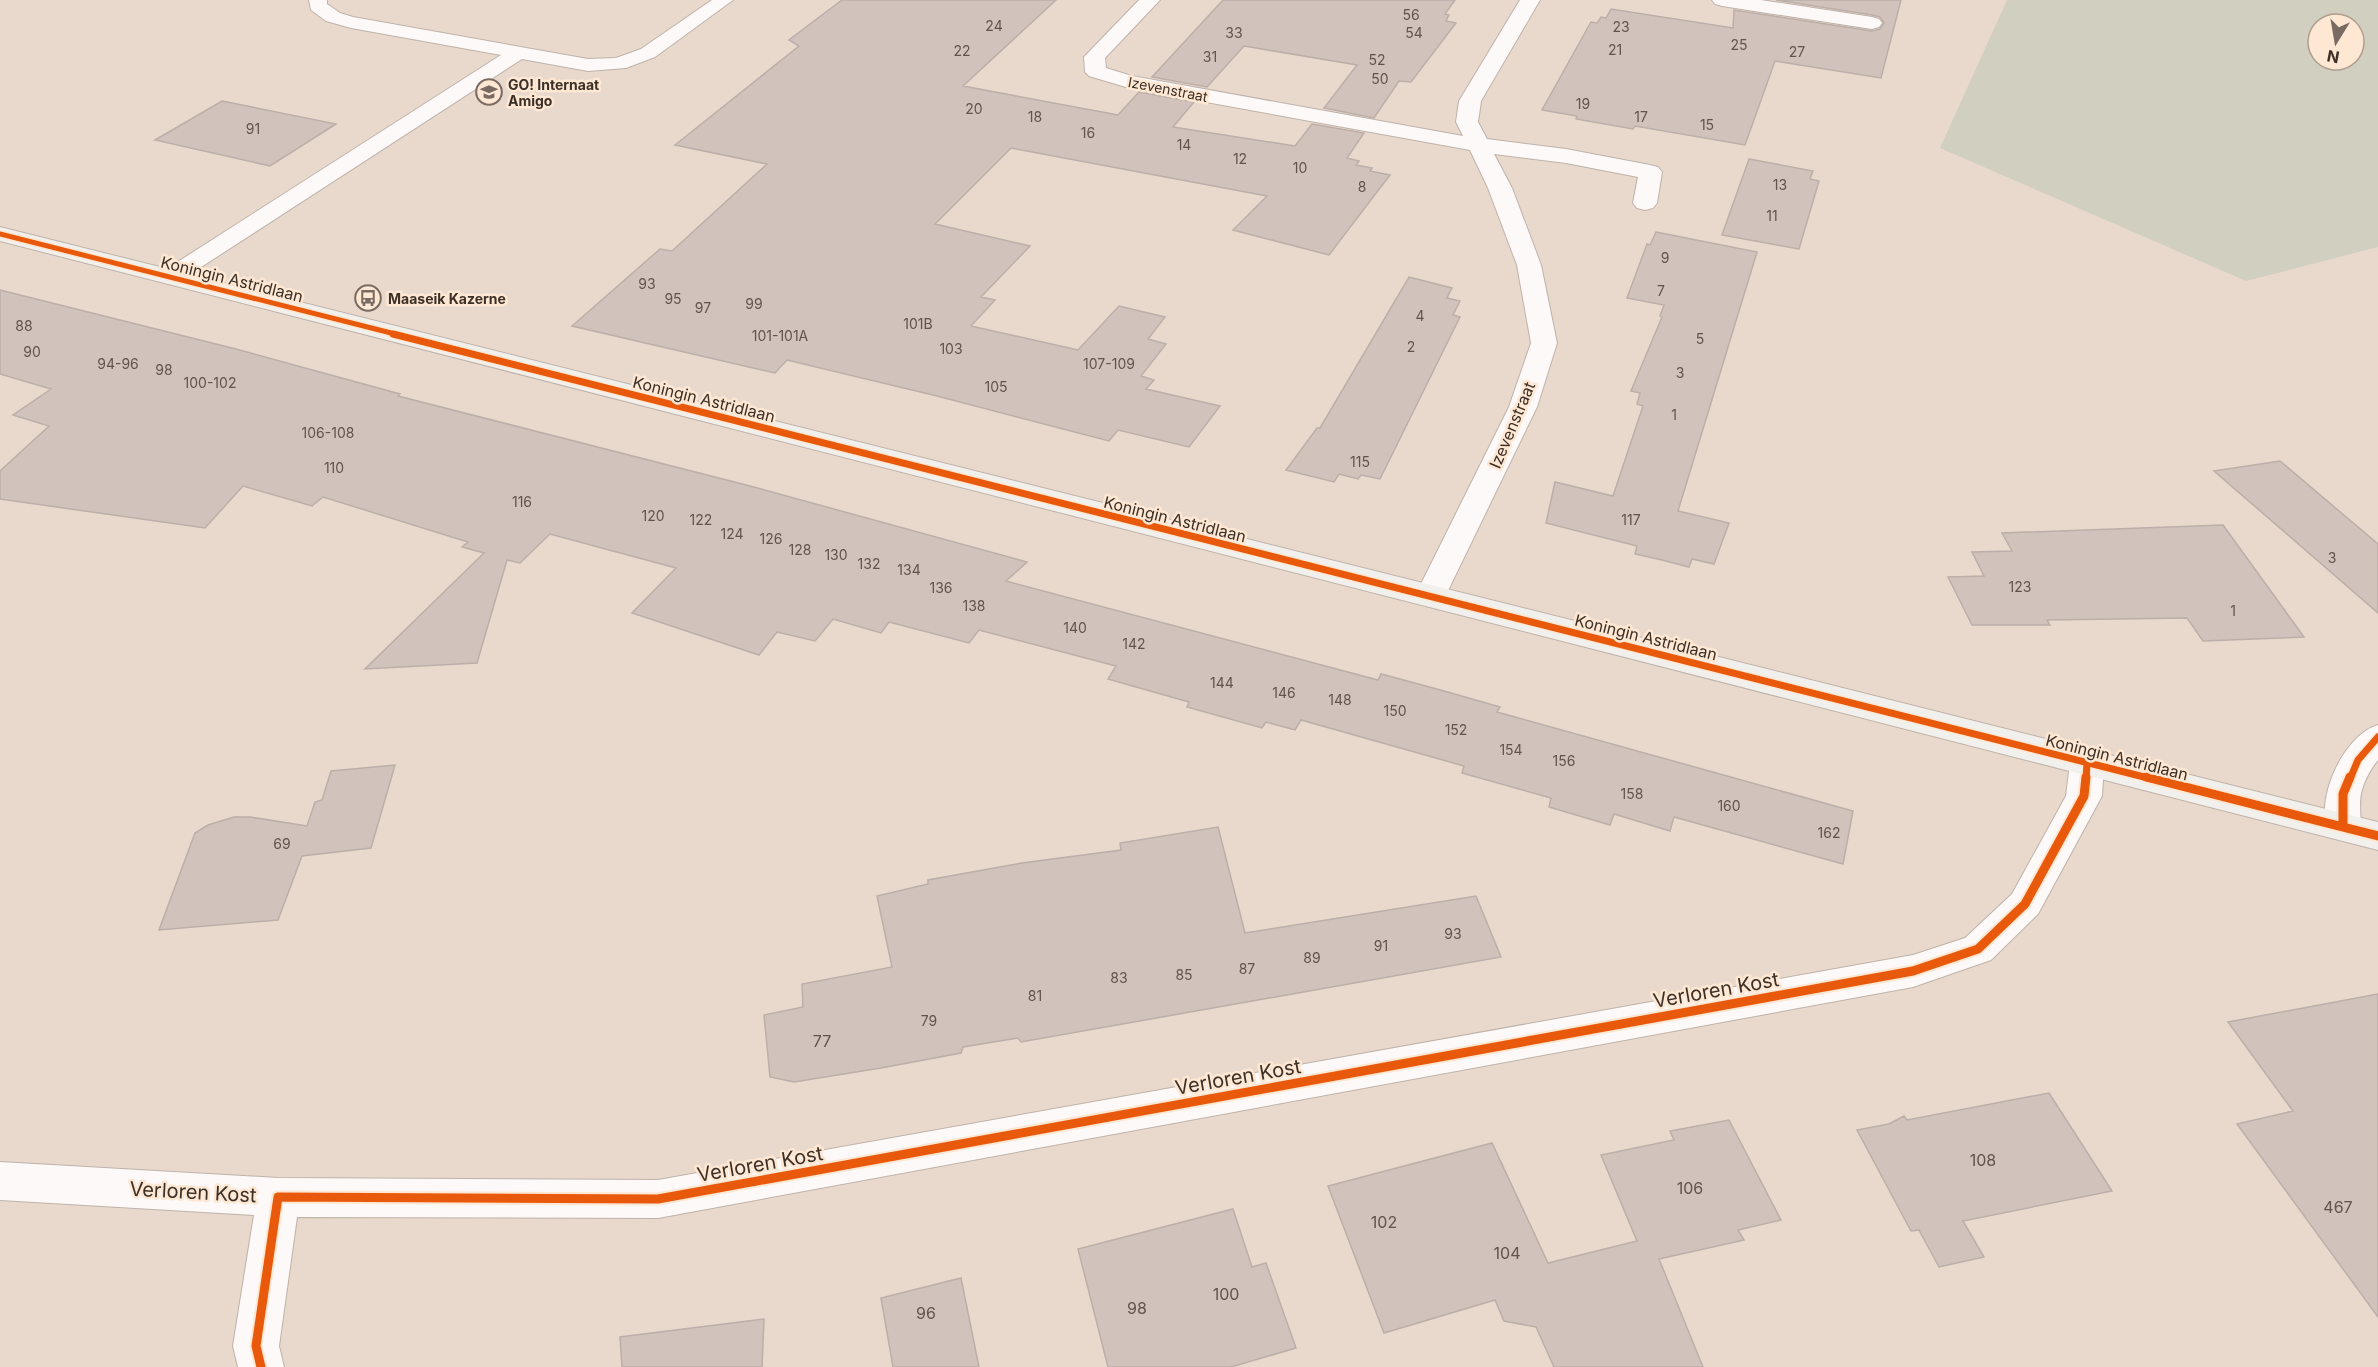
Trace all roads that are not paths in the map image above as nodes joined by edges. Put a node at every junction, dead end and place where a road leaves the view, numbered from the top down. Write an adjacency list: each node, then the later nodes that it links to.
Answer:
1 (318, 0): 7 (lane)
2 (724, 0): 7 (lane)
3 (1150, 0): 8 (street, Izevenstraat)
4 (1530, 0): 8 (street, Izevenstraat)
5 (1722, 0): 6 (street)
6 (1872, 23)
7 (516, 54): 11 (lane)
8 (1477, 145): 9 (street, Izevenstraat); 12 (street, Izevenstraat)
9 (1645, 202)
10 (0, 234): 11 (main road, Koningin Astridlaan)
11 (170, 277): 12 (main road, Koningin Astridlaan)
12 (1431, 596): 14 (main road, Koningin Astridlaan)
13 (2378, 737): 15 (street)
14 (2087, 763): 15 (main road, Koningin Astridlaan); 18 (street, Verloren Kost)
15 (2343, 827): 16 (main road, Koningin Astridlaan)
16 (2378, 836)
17 (0, 1181): 18 (street, Verloren Kost)
18 (278, 1197): 19 (street)
19 (261, 1367)

